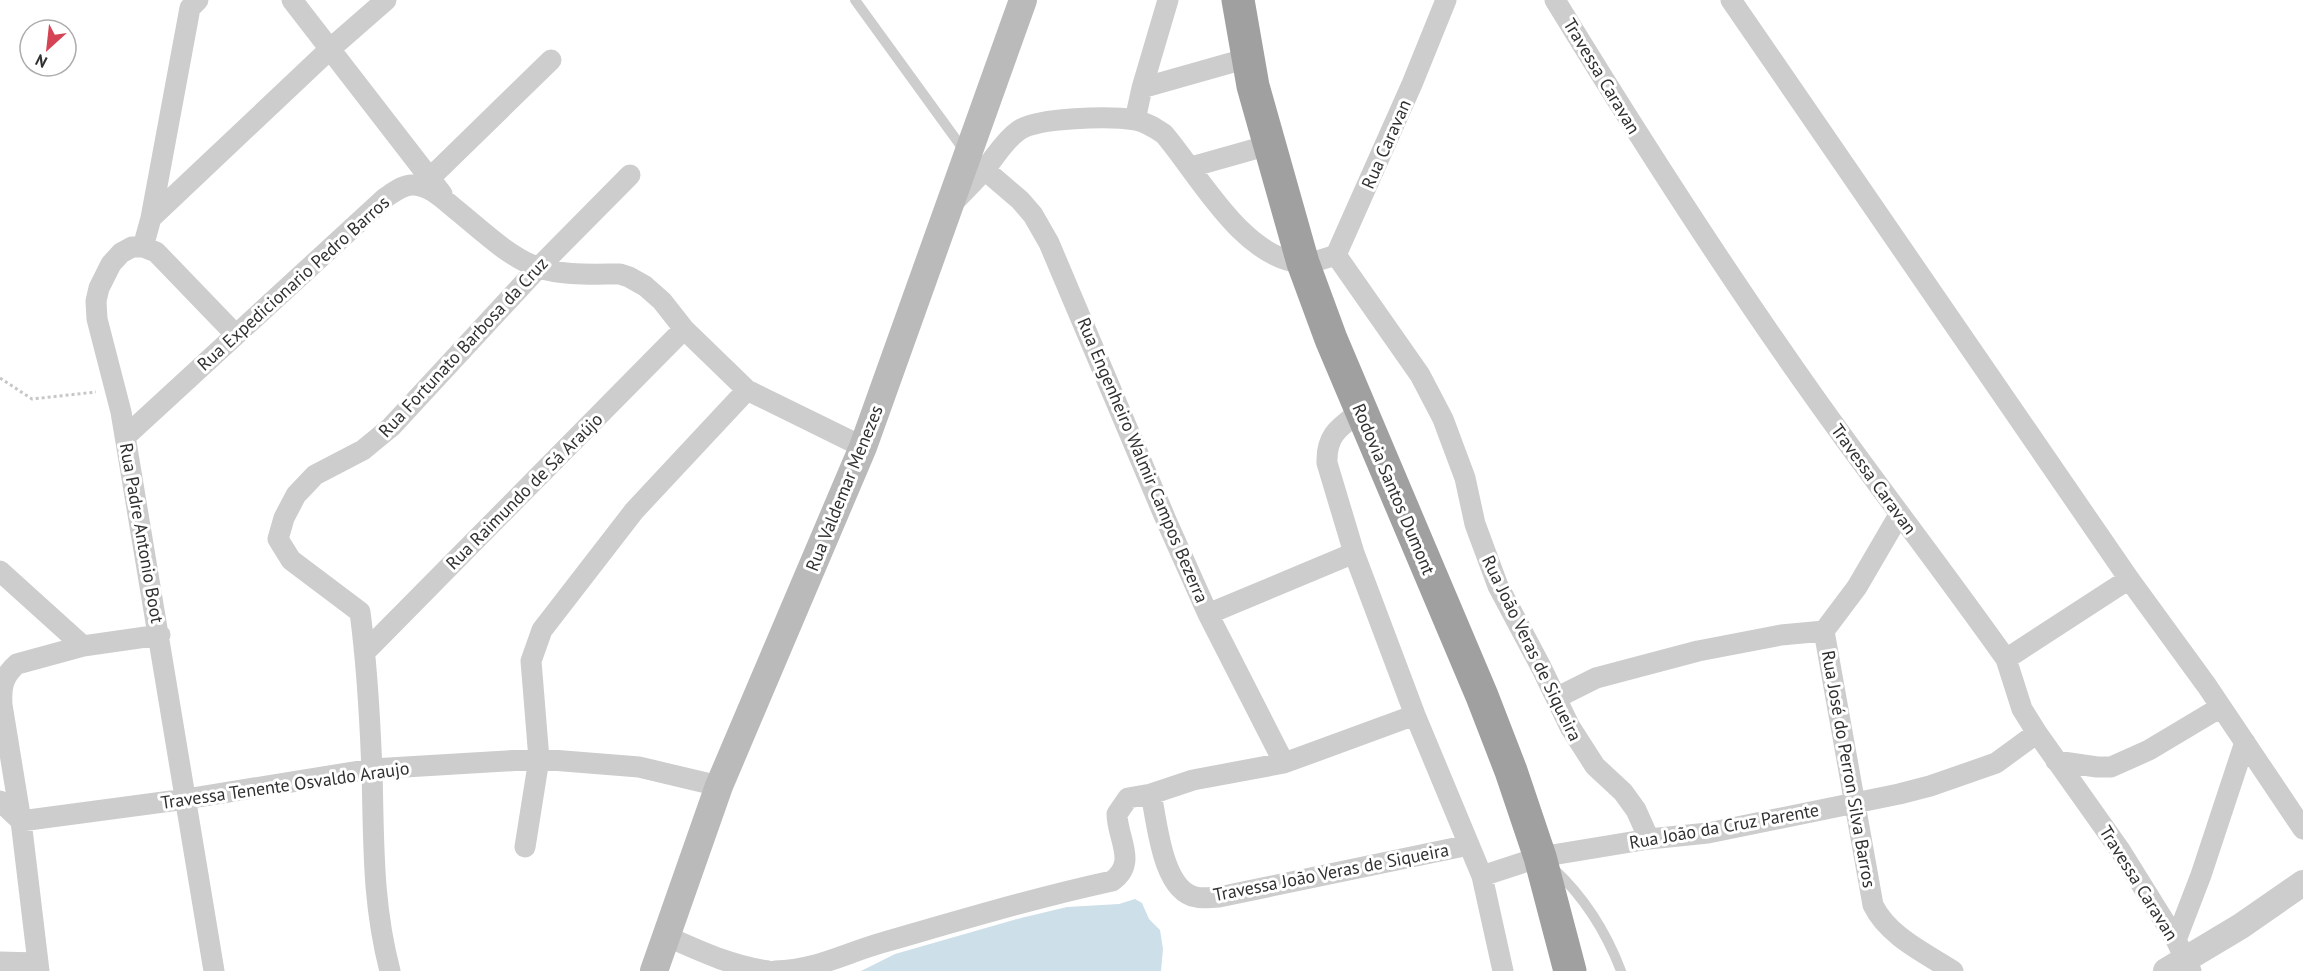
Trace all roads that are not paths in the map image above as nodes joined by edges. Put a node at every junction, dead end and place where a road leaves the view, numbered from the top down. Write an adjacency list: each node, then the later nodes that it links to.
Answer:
1 (292, 0): 11 (street)
2 (386, 0): 11 (street)
3 (855, 0): 17 (lane)
4 (1023, 0): 17 (main road, Rua Valdemar Menezes)
5 (1168, 0): 14 (street)
6 (1238, 0): 12 (highway, Rodovia Santos Dumont)
7 (1446, 0): 24 (street, Rua Caravan)
8 (1555, 0): 33 (street, Travessa Caravan)
9 (1731, 0): 36 (street)
10 (192, 3): 22 (street)
11 (330, 49): 20 (street); 22 (street)
12 (1248, 58): 14 (street); 16 (highway, Rodovia Santos Dumont)
13 (551, 60): 20 (street)
14 (1142, 88): 15 (street)
15 (1135, 120): 17 (street); 18 (street)
16 (1269, 145): 18 (street); 25 (highway, Rodovia Santos Dumont)
17 (976, 162): 32 (main road, Rua Valdemar Menezes); 37 (street, Rua Engenheiro Walmir Campos Bezerra)
18 (1191, 167): 25 (street)
19 (630, 175): 26 (street, Rua Fortunato Barbosa da Cruz)
20 (430, 178): 21 (street)
21 (452, 206): 26 (street, Rua Expedicionario Pedro Barros); 28 (street, Rua Expedicionario Pedro Barros)
22 (151, 218): 23 (street)
23 (143, 247): 28 (street); 31 (street, Rua Padre Antonio Boot)
24 (1336, 255): 25 (street); 43 (street, Rua João Veras de Siqueira)
25 (1303, 263): 30 (highway, Rodovia Santos Dumont)
26 (538, 267): 27 (street, Rua Expedicionario Pedro Barros); 41 (street, Rua Fortunato Barbosa da Cruz)
27 (684, 329): 29 (street, Rua Expedicionario Pedro Barros); 41 (street, Rua Raimundo de Sá Araújo)
28 (236, 335): 31 (street, Rua Expedicionario Pedro Barros)
29 (747, 390): 32 (street, Rua Expedicionario Pedro Barros); 48 (street)
30 (1361, 411): 34 (street); 62 (highway, Rodovia Santos Dumont)
31 (126, 436): 39 (street, Rua Padre Antonio Boot)
32 (863, 447): 52 (main road, Rua Valdemar Menezes)
33 (1899, 515): 38 (street, Rua José do Perron Silva Barros); 42 (street, Travessa Caravan)
34 (1354, 553): 37 (street); 45 (street)
35 (0, 571): 40 (street)
36 (2129, 579): 42 (street); 44 (street)
37 (1208, 614): 50 (street, Rua Engenheiro Walmir Campos Bezerra)
38 (1824, 631): 43 (street); 56 (street, Rua José do Perron Silva Barros)
39 (160, 635): 40 (street); 54 (street, Rua Padre Antonio Boot)
40 (83, 646): 57 (street)
41 (365, 652): 51 (street)
42 (2006, 659): 46 (street, Travessa Caravan)
43 (1556, 698): 59 (street, Rua João Veras de Siqueira)
44 (2221, 707): 47 (street); 49 (street)
45 (1415, 715): 50 (street); 60 (street)
46 (2037, 733): 49 (street, Travessa Caravan); 56 (street, Rua João da Cruz Parente)
47 (2245, 742): 58 (street); 66 (street)
48 (539, 759): 51 (street, Travessa Tenente Osvaldo Araujo); 52 (street, Travessa Tenente Osvaldo Araujo); 61 (street)
49 (2056, 761): 66 (street, Travessa Caravan)
50 (1284, 763): 53 (street)
51 (372, 769): 54 (street, Travessa Tenente Osvaldo Araujo); 70 (street)
52 (719, 786): 65 (main road, Rua Valdemar Menezes)
53 (1151, 794): 60 (street, Travessa João Veras de Siqueira); 73 (street)
54 (186, 799): 57 (street, Travessa Tenente Osvaldo Araujo); 69 (street, Rua Padre Antonio Boot)
55 (0, 801): 57 (street)
56 (1855, 803): 59 (street, Rua João da Cruz Parente); 77 (street, Rua José do Perron Silva Barros)
57 (21, 821): 68 (street)
58 (2303, 829)
59 (1649, 839): 62 (street, Rua João da Cruz Parente)
60 (1469, 845): 63 (street)
61 (525, 847)
62 (1540, 857): 63 (street, Rua João da Cruz Parente); 75 (highway, Rodovia Santos Dumont); 76 (lane)
63 (1482, 876): 74 (street)
64 (2303, 883): 66 (street)
65 (666, 936): 71 (main road, Rua Valdemar Menezes); 72 (street)
66 (2179, 961)
67 (0, 962): 68 (street)
68 (39, 967)
69 (214, 971)
70 (390, 971)
71 (654, 971)
72 (768, 971)
73 (775, 971)
74 (1503, 971)
75 (1570, 971)
76 (1621, 971)
77 (1953, 971)

